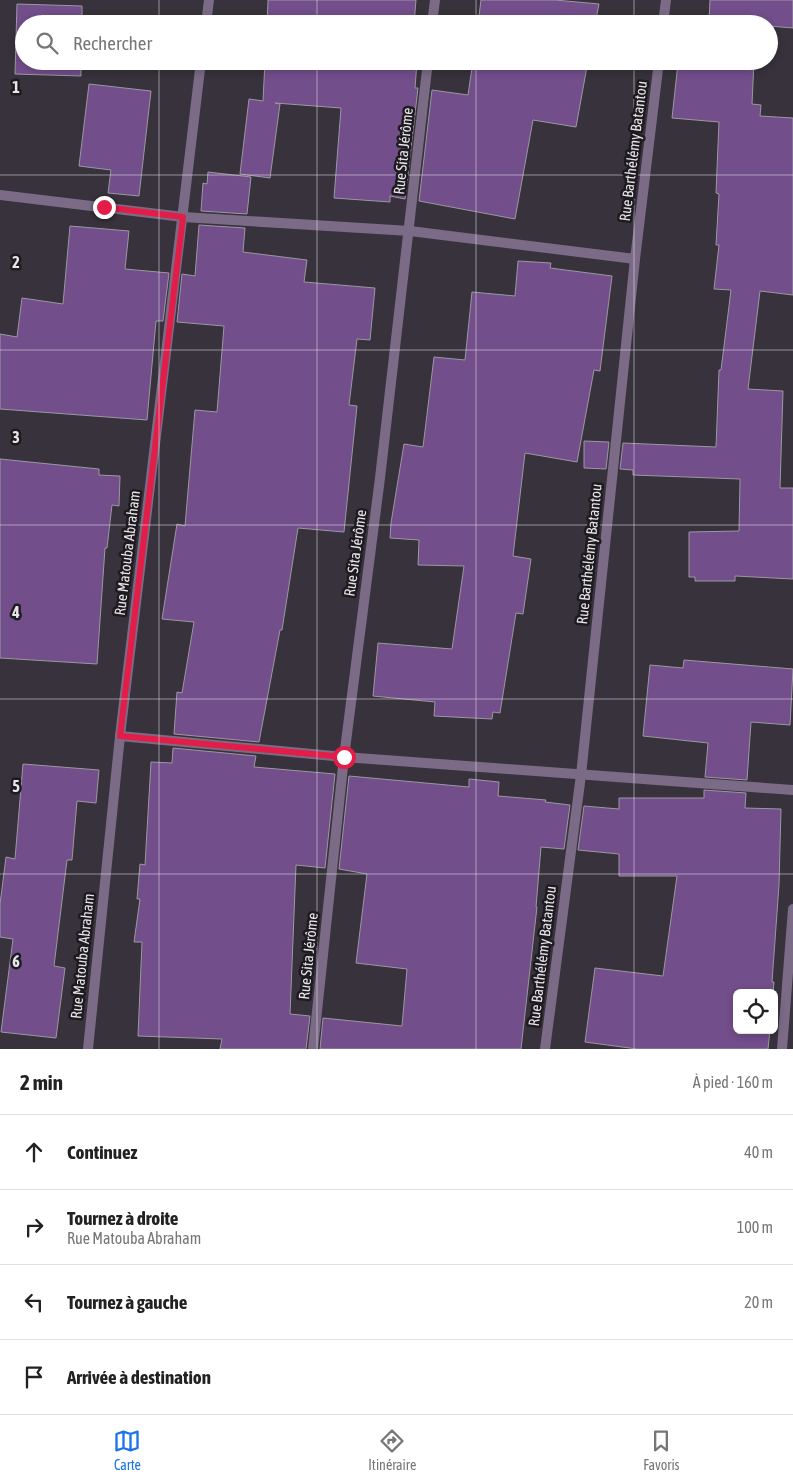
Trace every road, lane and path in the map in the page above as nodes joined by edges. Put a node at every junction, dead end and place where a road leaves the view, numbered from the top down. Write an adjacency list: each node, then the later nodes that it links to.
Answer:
1 (209, 0): 4 (street)
2 (435, 0): 5 (street)
3 (666, 0): 6 (street)
4 (207, 15)
5 (433, 15)
6 (665, 15)
7 (201, 70): 11 (street, Rue Matouba Abraham)
8 (427, 70): 12 (street, Rue Sita Jérôme)
9 (658, 70): 13 (street, Rue Barthélémy Batantou)
10 (0, 195): 11 (street)
11 (183, 217): 12 (street); 14 (street, Rue Matouba Abraham)
12 (410, 231): 13 (street); 15 (street, Rue Sita Jérôme)
13 (635, 259): 16 (street, Rue Barthélémy Batantou)
14 (120, 736): 15 (street); 19 (street, Rue Matouba Abraham)
15 (344, 757): 16 (street); 20 (street, Rue Sita Jérôme)
16 (581, 775): 17 (street); 21 (street, Rue Barthélémy Batantou)
17 (793, 790)
18 (793, 909): 22 (street)
19 (88, 1049)
20 (313, 1049)
21 (545, 1049)
22 (782, 1049)

